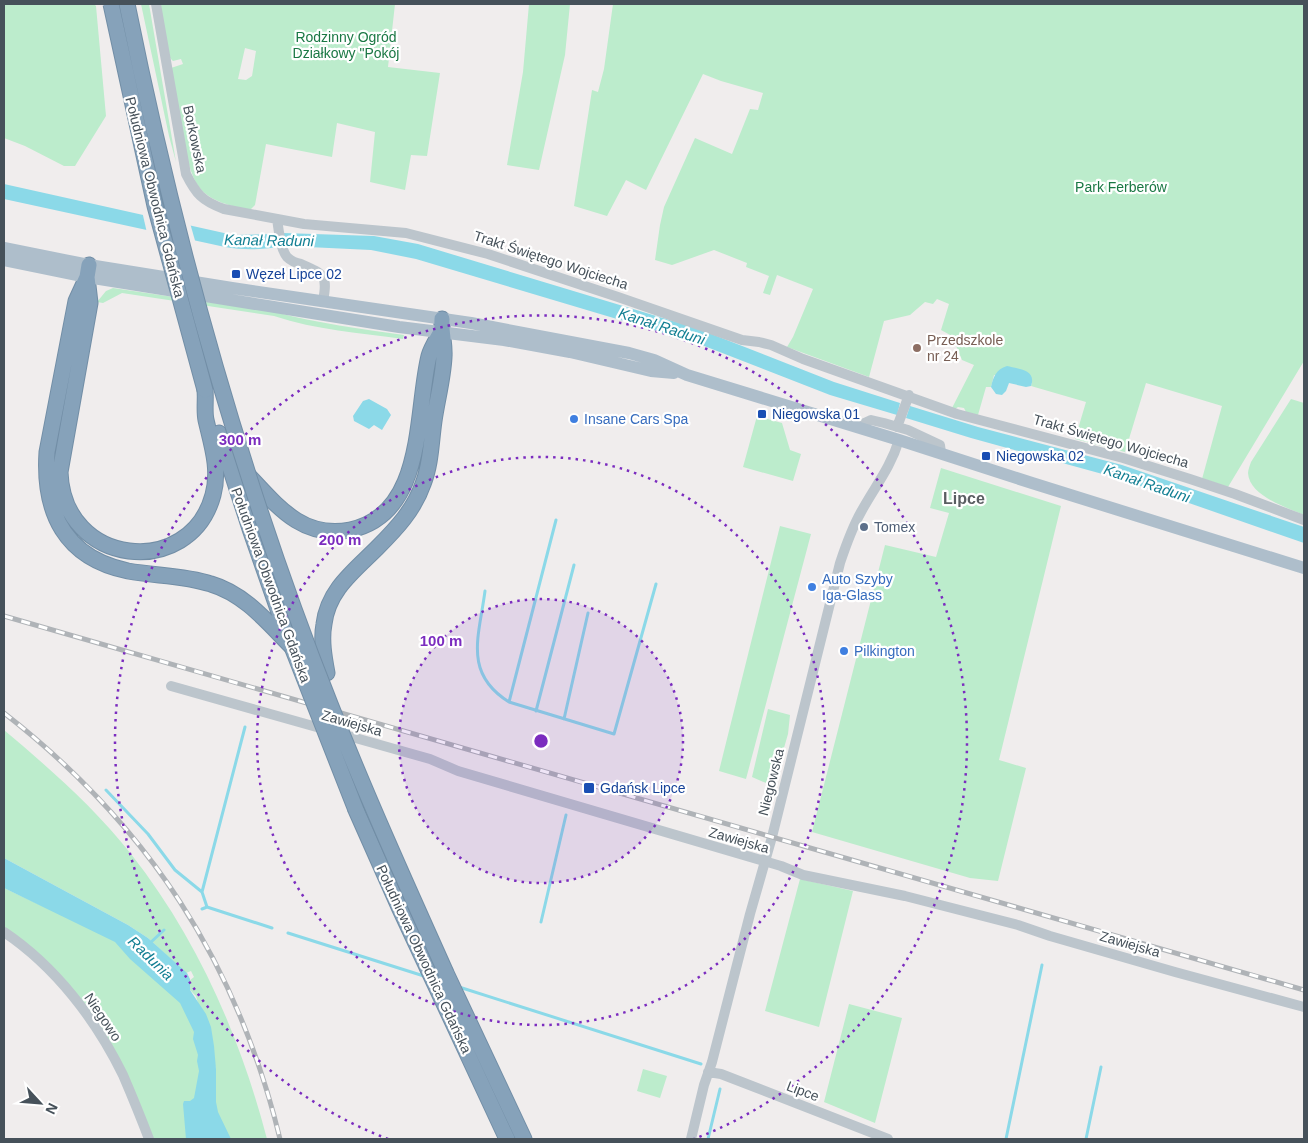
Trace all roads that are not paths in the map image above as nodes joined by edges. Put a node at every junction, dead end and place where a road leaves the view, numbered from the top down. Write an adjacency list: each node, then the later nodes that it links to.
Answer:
1 (111, 4): 12 (highway, Południowa Obwodnica Gdańska, bridge)
2 (127, 4): 15 (highway, Południowa Obwodnica Gdańska, bridge)
3 (156, 4): 4 (street, Borkowska)
4 (278, 224): 8 (street); 13 (street, Trakt Świętego Wojciecha)
5 (4, 248): 7 (main road)
6 (4, 260): 7 (main road)
7 (88, 271): 8 (main road); 9 (main road); 10 (highway)
8 (323, 300): 9 (main road)
9 (442, 326): 11 (highway); 14 (main road)
10 (71, 368): 12 (highway); 18 (highway)
11 (433, 382): 15 (highway); 20 (highway, bridge)
12 (205, 390): 18 (highway, Południowa Obwodnica Gdańska)
13 (907, 399): 14 (street); 16 (street, Trakt Świętego Wojciecha)
14 (899, 428): 17 (main road); 21 (street, Niegowska)
15 (249, 476): 20 (highway, Południowa Obwodnica Gdańska, bridge)
16 (1304, 520)
17 (1304, 568)
18 (292, 647): 26 (highway, Południowa Obwodnica Gdańska, bridge)
19 (171, 686): 21 (street, Zawiejska)
20 (338, 725): 27 (highway, Południowa Obwodnica Gdańska, bridge)
21 (764, 862): 23 (street, Zawiejska); 24 (street, Niegowska)
22 (4, 932): 25 (street, Niegowo)
23 (1304, 1007)
24 (708, 1072): 28 (street, Niegowska); 29 (street, Lipce)
25 (149, 1139)
26 (507, 1139)
27 (524, 1139)
28 (690, 1139)
29 (888, 1139)

